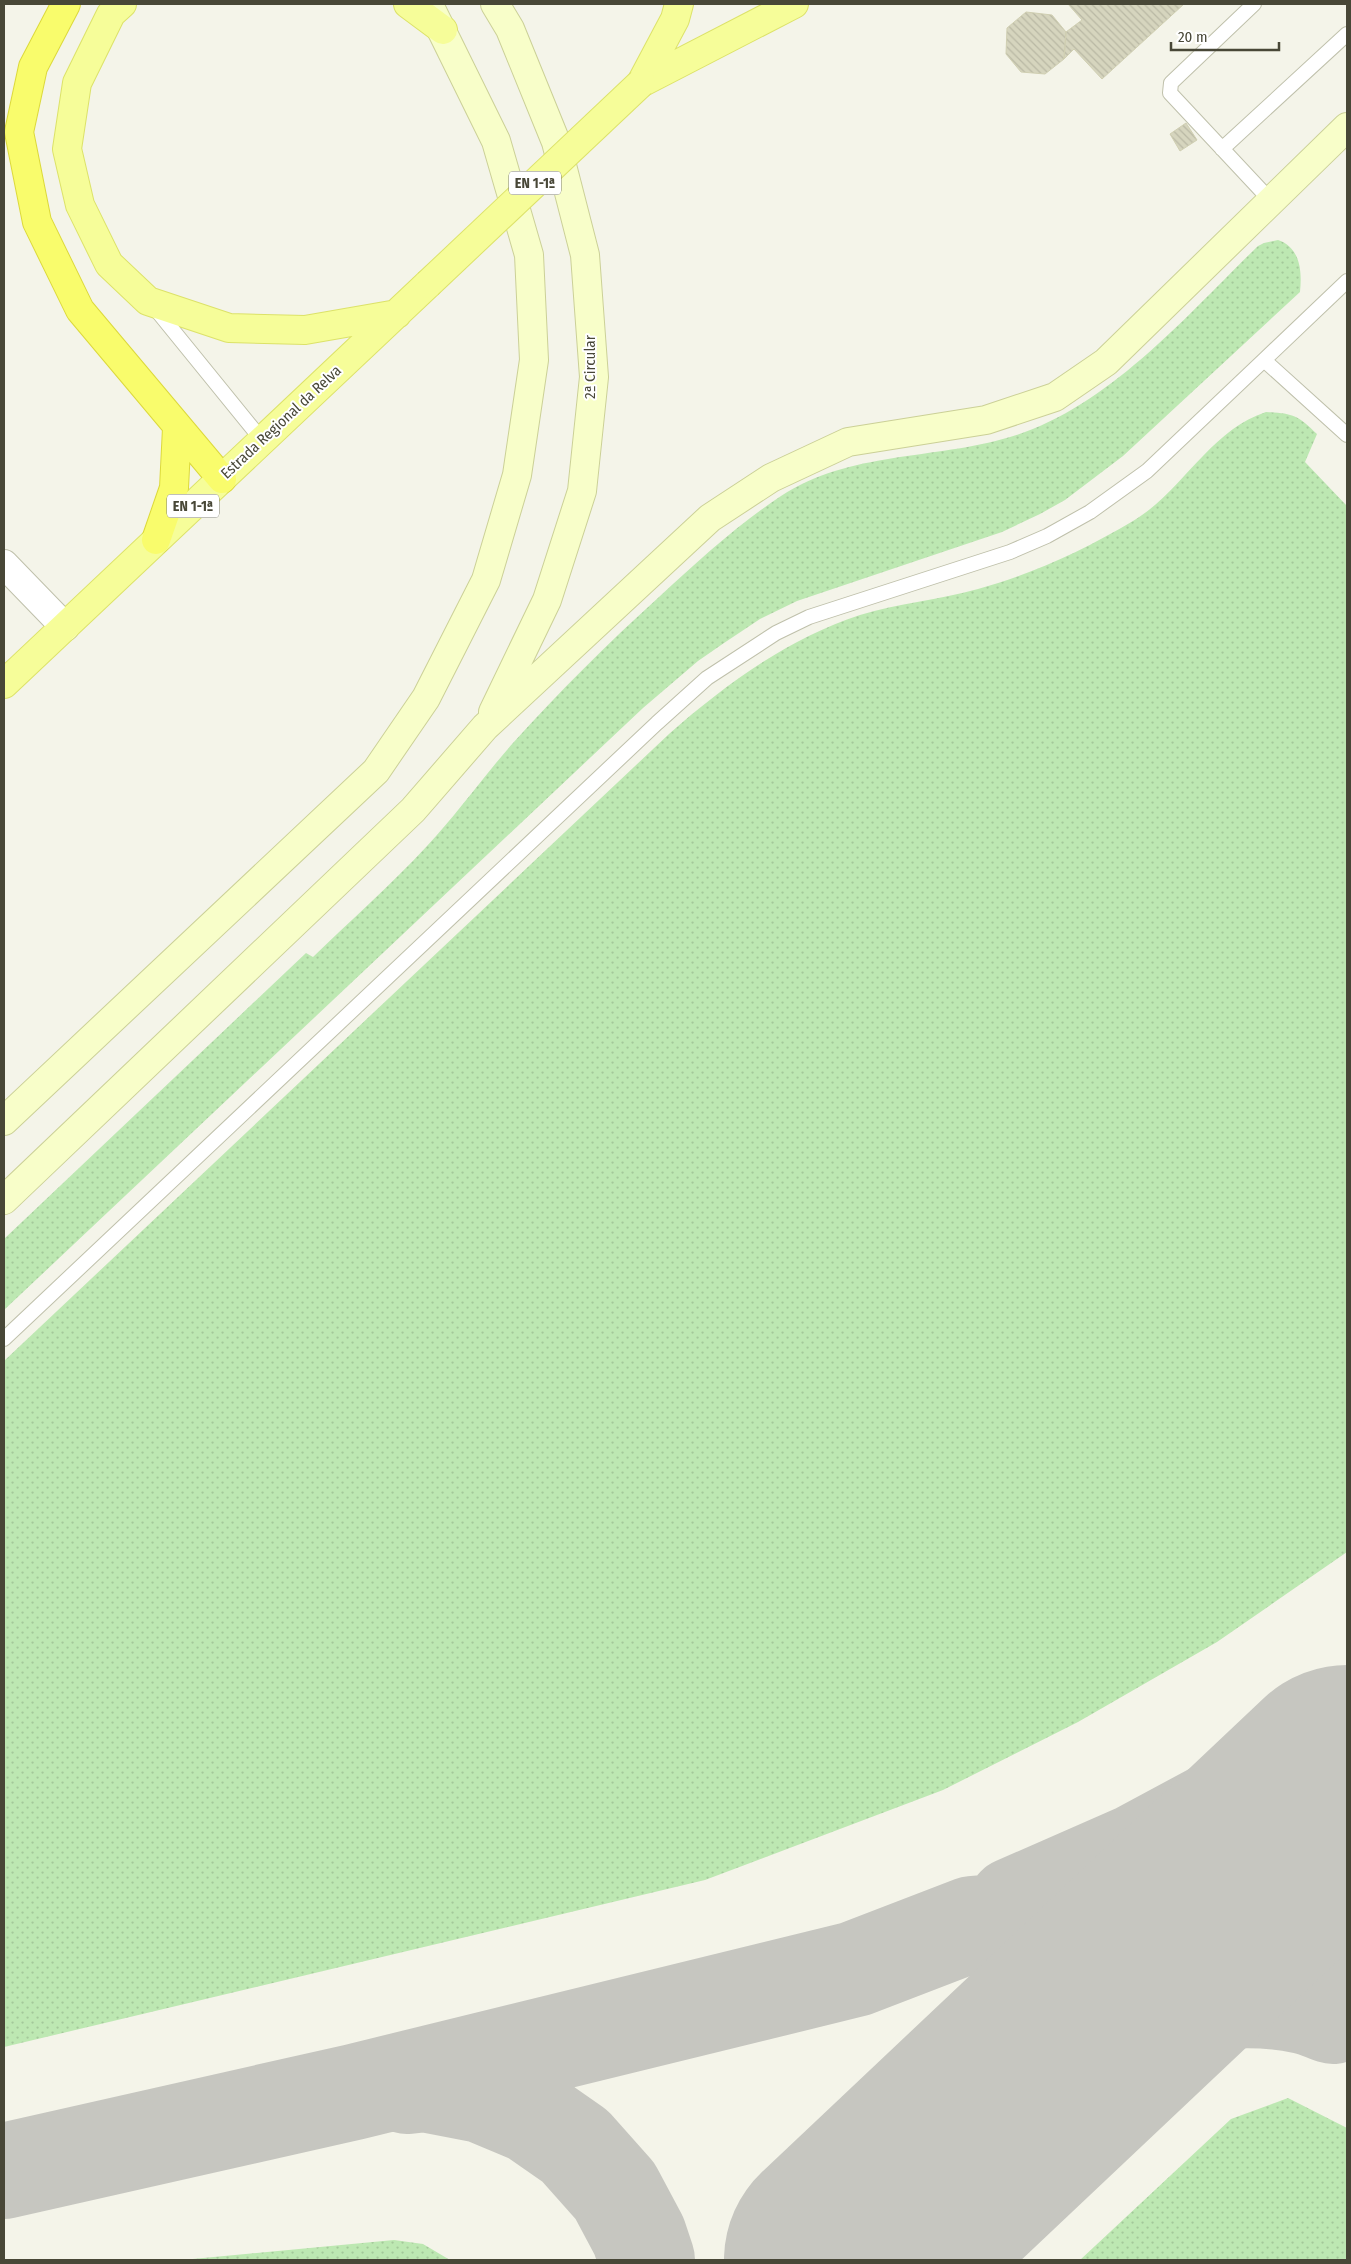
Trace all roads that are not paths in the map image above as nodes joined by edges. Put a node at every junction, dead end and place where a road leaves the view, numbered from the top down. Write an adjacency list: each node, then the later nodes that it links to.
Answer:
1 (66, 4): 19 (highway)
2 (122, 4): 16 (main road)
3 (408, 4): 9 (main road)
4 (428, 4): 9 (main road, EN 1-1ª)
5 (495, 4): 27 (main road, 2ª Circular / EN 1-1ª)
6 (679, 4): 11 (main road, EN 1-1ª)
7 (794, 4): 11 (main road, EN 1-1ª)
8 (1254, 4): 13 (lane)
9 (443, 30): 28 (main road, EN 1-1ª)
10 (1347, 34): 13 (lane)
11 (641, 83): 17 (main road, Estrada Regional da Relva / EN 1-1ª, bridge)
12 (1347, 127): 14 (main road)
13 (1222, 149): 14 (lane)
14 (1271, 201): 27 (main road)
15 (1347, 281): 18 (lane)
16 (148, 300): 17 (main road); 21 (lane)
17 (397, 314): 21 (main road, Estrada Regional da Relva / EN 1-1ª)
18 (1264, 360): 20 (lane); 30 (lane)
19 (177, 428): 22 (highway); 23 (highway)
20 (1347, 434)
21 (262, 440): 22 (main road, Estrada Regional da Relva / EN 1-1ª)
22 (222, 478): 23 (main road, Estrada Regional da Relva / EN 1-1ª)
23 (156, 540): 25 (main road, Estrada Regional da Relva / EN 1-1ª)
24 (4, 564): 25 (street)
25 (65, 627): 26 (main road, Estrada Regional da Relva / EN 1-1ª)
26 (4, 684)
27 (486, 727): 29 (main road, EN 1-1ª)
28 (4, 1121)
29 (4, 1200)
30 (4, 1339)

